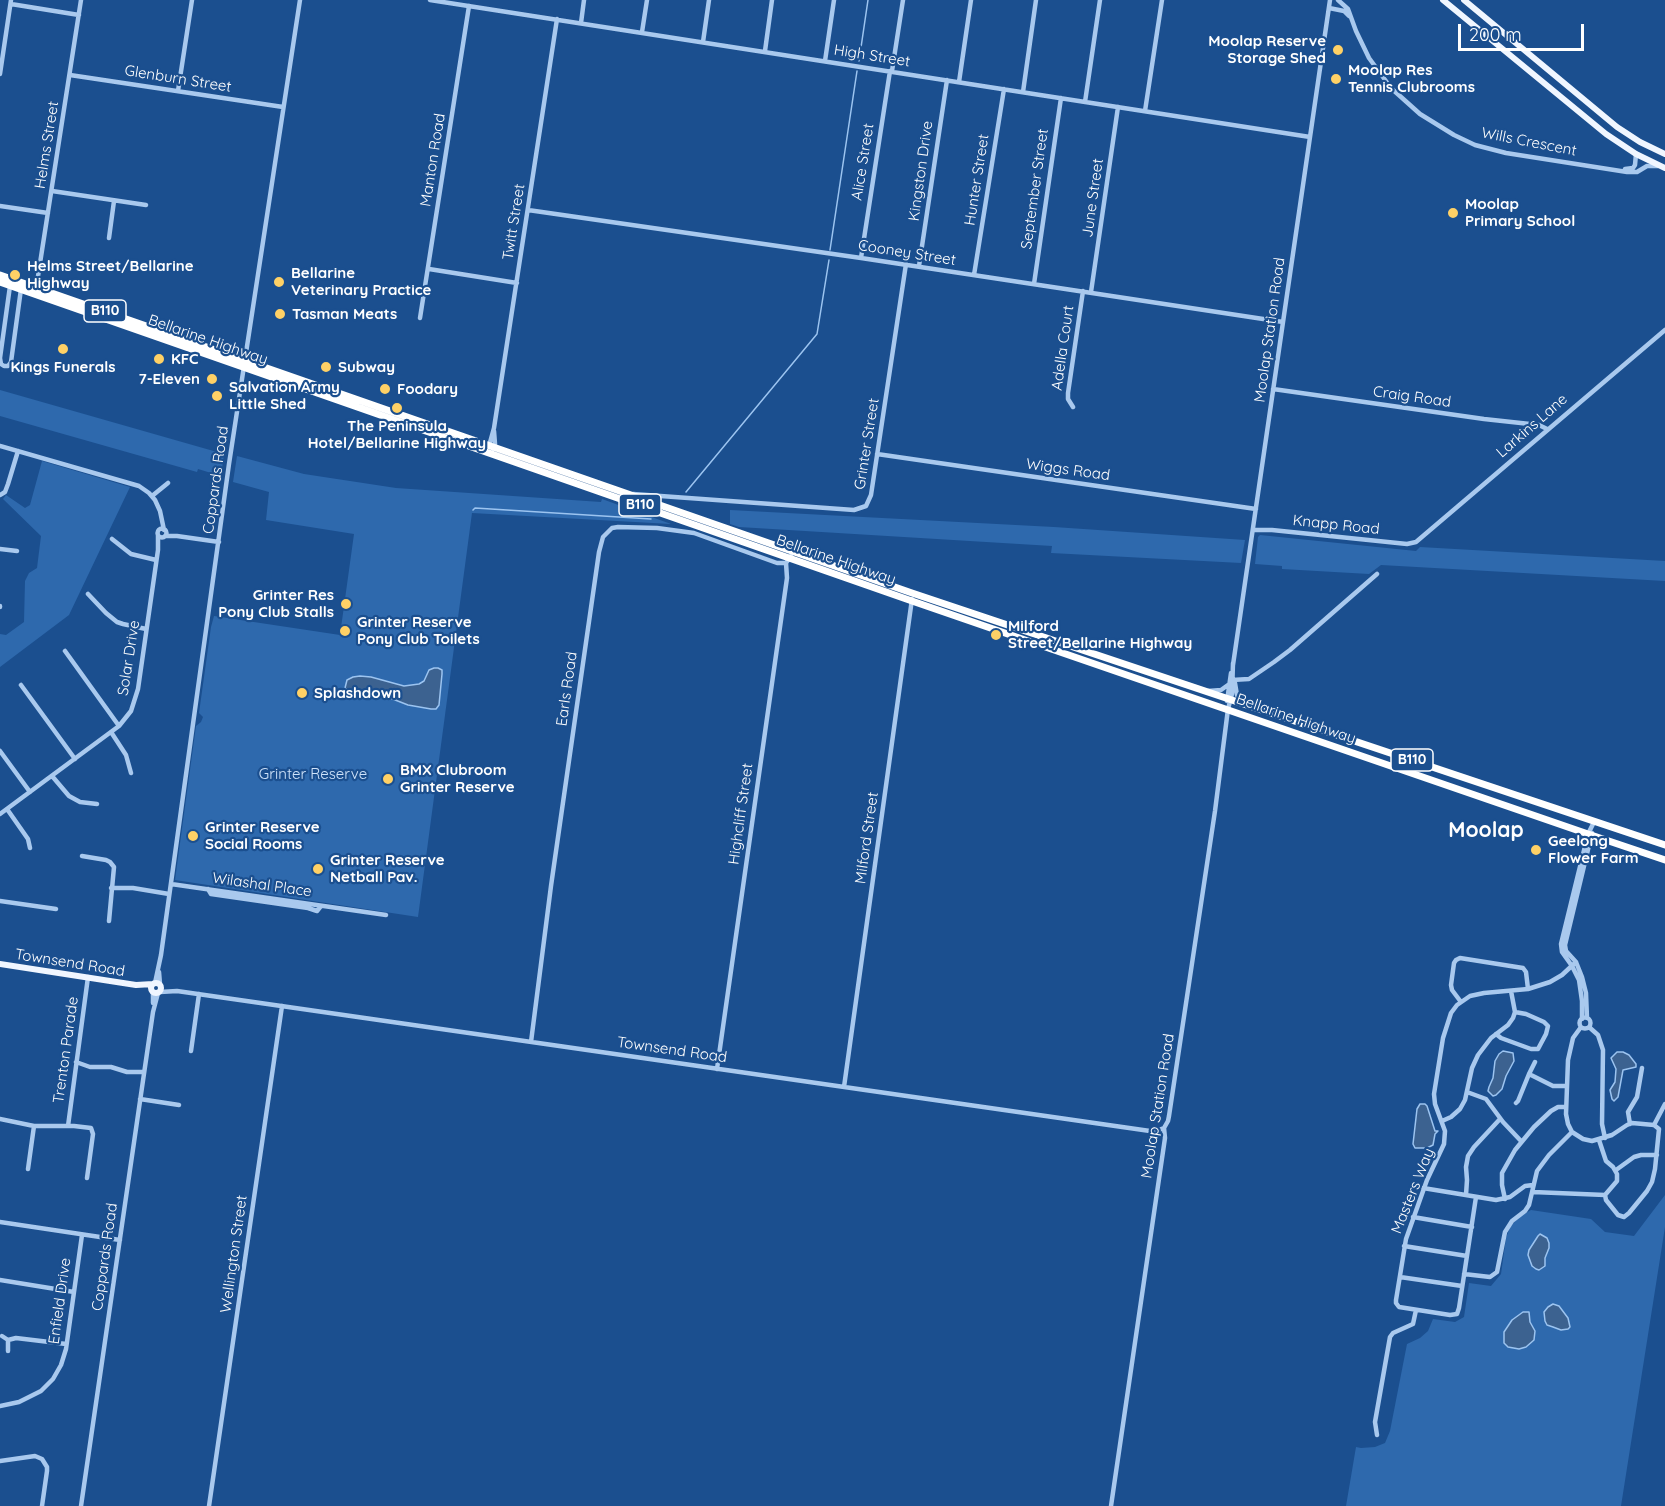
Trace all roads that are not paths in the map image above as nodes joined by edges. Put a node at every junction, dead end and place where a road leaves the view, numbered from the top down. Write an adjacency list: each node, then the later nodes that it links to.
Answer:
1 (81, 0): 22 (street, Helms Street)
2 (192, 0): 36 (street)
3 (300, 0): 41 (street, Coppards Road)
4 (430, 0): 20 (street, High Street)
5 (585, 0): 25 (street)
6 (647, 0): 26 (street)
7 (710, 0): 27 (street)
8 (772, 0): 28 (street)
9 (834, 0): 29 (street)
10 (903, 0): 30 (street, Alice Street)
11 (971, 0): 34 (street)
12 (1036, 0): 37 (street)
13 (1100, 0): 39 (street)
14 (1162, 0): 42 (street)
15 (1330, 0): 21 (street, Moolap Station Road)
16 (1338, 0): 23 (street, Wills Crescent)
17 (1443, 0): 44 (main road)
18 (1464, 0): 45 (main road)
19 (11, 2): 22 (street); 31 (street)
20 (469, 6): 24 (street, High Street); 58 (street, Manton Road)
21 (1329, 8): 23 (street); 43 (street, Moolap Station Road)
22 (79, 15): 32 (street, Helms Street)
23 (1351, 18): 47 (street, Wills Crescent)
24 (557, 19): 25 (street, High Street); 52 (street, Twitt Street)
25 (581, 23): 26 (street, High Street)
26 (642, 32): 27 (street, High Street)
27 (703, 42): 28 (street, High Street)
28 (765, 51): 29 (street, High Street)
29 (825, 61): 30 (street, High Street)
30 (891, 71): 33 (street, High Street); 55 (street, Alice Street)
31 (0, 74)
32 (70, 75): 36 (street, Glenburn Street); 48 (street, Helms Street)
33 (947, 80): 34 (street, High Street); 57 (street, Kingston Drive)
34 (959, 82): 35 (street, High Street)
35 (1004, 89): 37 (street, High Street); 60 (street, Hunter Street)
36 (178, 91): 41 (street, Glenburn Street)
37 (1023, 92): 38 (street, High Street)
38 (1061, 98): 39 (street, High Street); 63 (street, September Street)
39 (1085, 102): 40 (street, High Street)
40 (1118, 107): 42 (street, High Street); 68 (street, June Street)
41 (283, 108): 72 (street, Coppards Road)
42 (1145, 111): 43 (street, High Street)
43 (1310, 137): 70 (street, Moolap Station Road)
44 (1636, 154): 46 (main road); 47 (street)
45 (1665, 154)
46 (1662, 167): 47 (street, Wills Crescent)
47 (1617, 169)
48 (52, 191): 49 (street); 53 (street, Helms Street)
49 (114, 201): 50 (street); 54 (street)
50 (146, 205)
51 (0, 206): 53 (street)
52 (528, 210): 55 (street, Cooney Street); 62 (street, Twitt Street)
53 (48, 213): 66 (street, Helms Street)
54 (109, 238)
55 (861, 258): 56 (street, Cooney Street)
56 (906, 264): 57 (street, Cooney Street); 79 (street, Grinter Street)
57 (919, 266): 60 (street, Cooney Street)
58 (429, 269): 62 (street); 69 (street, Manton Road)
59 (0, 275): 66 (highway, Bellarine Highway / B110)
60 (974, 275): 63 (street, Cooney Street)
61 (0, 282): 64 (highway, Bellarine Highway / B110)
62 (517, 283): 77 (street, Twitt Street)
63 (1034, 284): 67 (street, Cooney Street)
64 (10, 286): 65 (highway, Bellarine Highway / B110); 65 (street)
65 (21, 289): 66 (highway, Bellarine Highway / B110)
66 (36, 291): 72 (highway, Bellarine Highway / B110)
67 (1083, 291): 68 (street, Cooney Street); 74 (street, Adella Court)
68 (1091, 292): 70 (street, Cooney Street)
69 (420, 318)
70 (1283, 322): 73 (street, Moolap Station Road)
71 (1665, 330): 75 (street, Larkins Lane)
72 (245, 364): 77 (highway, Bellarine Highway / B110); 91 (street, Coppards Road)
73 (1273, 389): 75 (street, Craig Road); 87 (street, Moolap Station Road)
74 (1073, 407)
75 (1547, 429): 92 (street, Larkins Lane)
76 (0, 446): 78 (street)
77 (492, 448): 81 (highway, Bellarine Highway / B110); 86 (highway, Bellarine Highway / B110)
78 (18, 451): 82 (street); 83 (street)
79 (877, 454): 84 (street, Grinter Street); 87 (street, Wiggs Road)
80 (168, 483): 83 (street)
81 (627, 493): 84 (street, Grinter Street); 85 (highway, Bellarine Highway / B110)
82 (0, 495)
83 (152, 496): 89 (street)
84 (675, 497): 85 (street, Grinter Street)
85 (658, 504): 86 (highway); 95 (highway, Bellarine Highway / B110)
86 (644, 506): 95 (highway, Bellarine Highway / B110)
87 (1256, 509): 88 (street, Moolap Station Road)
88 (1253, 530): 92 (street, Knapp Road); 102 (street, Moolap Station Road)
89 (162, 533): 91 (street); 96 (street, Solar Drive)
90 (112, 539): 96 (street)
91 (219, 542): 124 (street, Coppards Road)
92 (1416, 542)
93 (0, 549): 94 (street)
94 (17, 551)
95 (789, 557): 99 (highway, Bellarine Highway / B110); 145 (street, Earls Road); 150 (street, Highcliff Street)
96 (156, 560): 100 (street, Solar Drive)
97 (1377, 574): 102 (street)
98 (88, 594): 100 (street)
99 (912, 597): 104 (highway, Bellarine Highway / B110); 107 (highway, Bellarine Highway / B110); 154 (street, Milford Street)
100 (146, 628): 108 (street, Solar Drive)
101 (64, 651): 108 (street)
102 (1232, 680): 104 (street); 105 (street, Moolap Station Road); 106 (street)
103 (21, 685): 111 (street)
104 (1205, 691): 105 (highway, Bellarine Highway / B110)
105 (1229, 698): 106 (highway, Bellarine Highway / B110); 107 (street, Moolap Station Road)
106 (1241, 703): 118 (highway, Bellarine Highway / B110)
107 (1228, 709): 119 (highway, Bellarine Highway / B110); 168 (street, Moolap Station Road)
108 (119, 726): 109 (street, Solar Drive)
109 (111, 732): 111 (street, Solar Drive); 112 (street)
110 (0, 751): 114 (street)
111 (75, 759): 113 (street, Solar Drive)
112 (131, 773)
113 (52, 776): 114 (street, Solar Drive); 115 (street)
114 (30, 792): 116 (street, Solar Drive)
115 (97, 804)
116 (7, 809): 117 (street, Solar Drive); 121 (street)
117 (0, 814)
118 (1594, 822): 119 (street); 120 (highway, Bellarine Highway / B110)
119 (1590, 835): 123 (highway, Bellarine Highway / B110); 132 (street)
120 (1665, 845)
121 (30, 848)
122 (82, 856): 125 (street)
123 (1665, 860)
124 (171, 884): 126 (street, Coppards Road); 129 (street, Wilashal Place)
125 (111, 888): 126 (street); 130 (street)
126 (169, 894): 134 (street, Coppards Road)
127 (0, 901): 128 (street)
128 (56, 909)
129 (386, 915)
130 (109, 921)
131 (0, 964): 133 (main road, Townsend Road)
132 (1574, 964): 135 (street); 141 (street)
133 (88, 977): 134 (main road, Townsend Road); 147 (street, Trenton Parade)
134 (156, 988): 137 (street, Townsend Road); 151 (street, Coppards Road)
135 (1528, 989): 136 (street); 138 (street)
136 (1511, 991): 138 (street); 140 (street)
137 (200, 994): 139 (street, Townsend Road); 146 (street)
138 (1461, 1002): 163 (street, Masters Way)
139 (282, 1006): 145 (street, Townsend Road); 205 (street, Wellington Street)
140 (1515, 1012): 144 (street); 144 (street)
141 (1585, 1018): 142 (street); 143 (street)
142 (1581, 1027): 143 (street); 153 (street)
143 (1589, 1027): 170 (street)
144 (1496, 1034): 155 (street)
145 (531, 1042): 150 (street, Townsend Road)
146 (191, 1051)
147 (76, 1062): 151 (street); 167 (street, Trenton Parade)
148 (1535, 1062): 152 (street)
149 (1641, 1068): 164 (street)
150 (717, 1069): 154 (street, Townsend Road)
151 (144, 1072): 156 (street, Coppards Road)
152 (1529, 1074): 153 (street); 157 (street)
153 (1567, 1086): 160 (street)
154 (844, 1087): 168 (street, Townsend Road)
155 (1467, 1092): 162 (street); 163 (street)
156 (140, 1099): 159 (street); 187 (street, Coppards Road)
157 (1518, 1102)
158 (1665, 1104): 166 (street)
159 (179, 1105)
160 (1566, 1107): 169 (street); 171 (street)
161 (0, 1119): 165 (street)
162 (1500, 1119): 171 (street); 179 (street)
163 (1442, 1121): 177 (street, Masters Way)
164 (1629, 1124): 166 (street); 170 (street)
165 (34, 1125): 167 (street); 173 (street)
166 (1654, 1125): 172 (street)
167 (68, 1126): 175 (street)
168 (1164, 1128): 206 (street, Moolap Station Road)
169 (1572, 1132): 170 (street); 176 (street)
170 (1602, 1139): 174 (street)
171 (1521, 1141): 182 (street)
172 (1657, 1155): 174 (street); 180 (street)
173 (28, 1169)
174 (1616, 1170): 180 (street)
175 (87, 1178)
176 (1533, 1185): 178 (street); 182 (street)
177 (1424, 1188): 179 (street); 183 (street, Masters Way)
178 (1533, 1192): 180 (street); 190 (street)
179 (1466, 1195): 181 (street)
180 (1605, 1195)
181 (1476, 1197): 182 (street); 185 (street)
182 (1504, 1199)
183 (1413, 1217): 185 (street); 188 (street, Masters Way)
184 (0, 1222): 186 (street)
185 (1472, 1227): 189 (street)
186 (82, 1235): 187 (street); 194 (street, Enfield Drive)
187 (120, 1240): 204 (street, Coppards Road)
188 (1404, 1246): 189 (street); 191 (street, Masters Way)
189 (1467, 1257): 190 (street)
190 (1464, 1274): 193 (street)
191 (1400, 1277): 193 (street); 195 (street, Masters Way)
192 (0, 1280): 194 (street)
193 (1462, 1287): 195 (street)
194 (74, 1292): 198 (street, Enfield Drive)
195 (1416, 1310): 201 (street)
196 (2, 1336): 197 (street)
197 (8, 1340): 198 (street); 199 (street)
198 (66, 1344): 200 (street, Enfield Drive)
199 (8, 1351)
200 (0, 1406)
201 (1377, 1435)
202 (0, 1461): 203 (street)
203 (42, 1506)
204 (81, 1506)
205 (209, 1506)
206 (1112, 1506)

